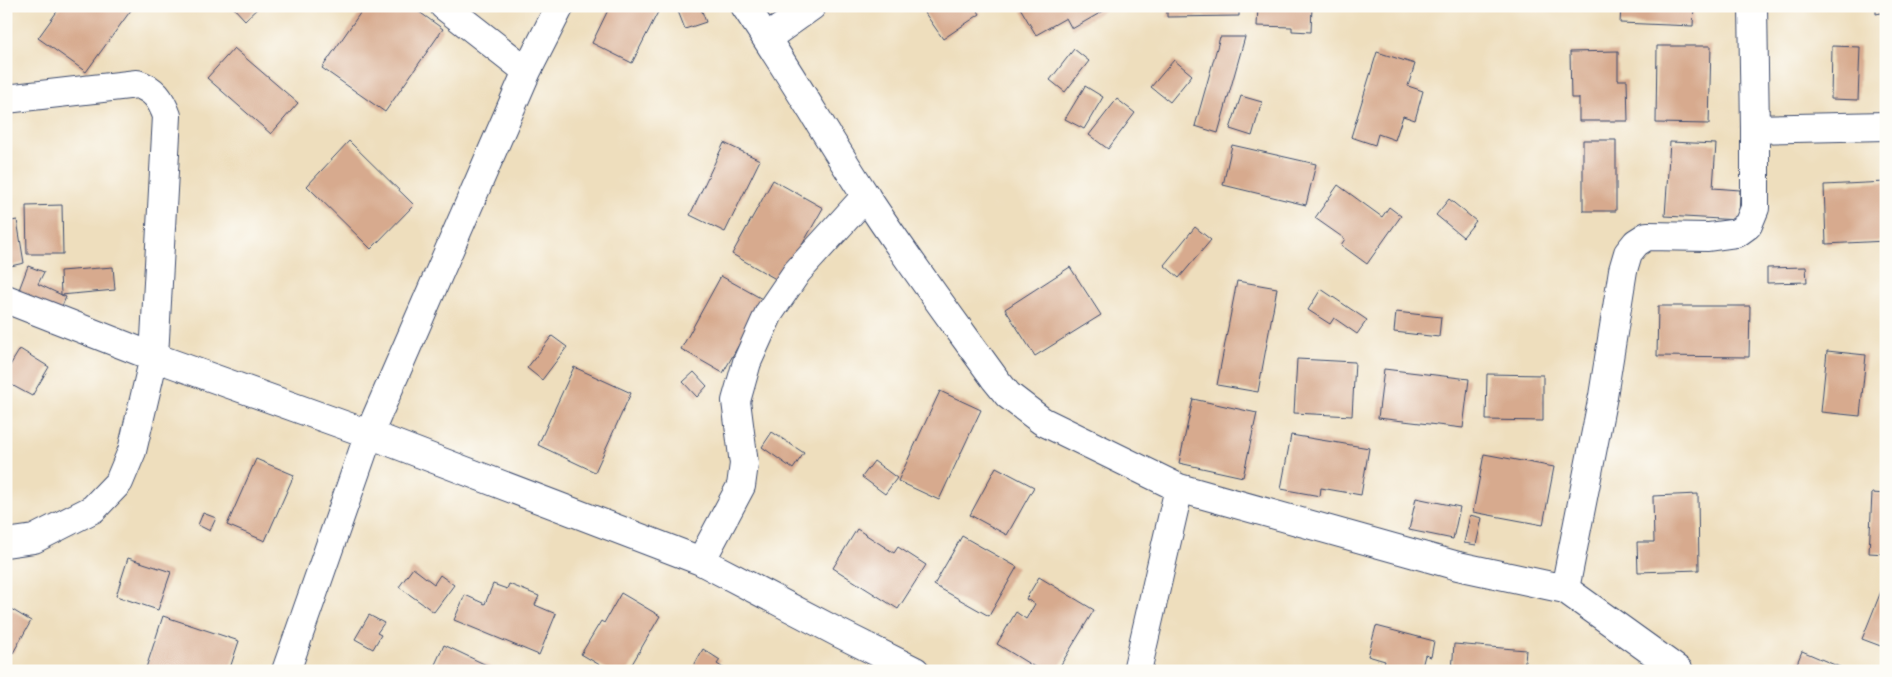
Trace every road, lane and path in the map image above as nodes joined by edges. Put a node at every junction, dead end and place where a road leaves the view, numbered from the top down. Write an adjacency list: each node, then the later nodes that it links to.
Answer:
1 (444, 6): 7 (street)
2 (560, 6): 7 (street)
3 (745, 6): 6 (street)
4 (812, 6): 6 (street)
5 (1753, 6): 10 (street)
6 (767, 38): 11 (street)
7 (528, 70): 14 (street)
8 (6, 99): 13 (street)
9 (1886, 126): 10 (street)
10 (1755, 129): 18 (street)
11 (866, 196): 15 (street); 17 (street)
12 (6, 299): 13 (street)
13 (154, 357): 14 (street); 16 (street)
14 (369, 434): 17 (street); 19 (street)
15 (1179, 488): 18 (street); 21 (street)
16 (6, 543)
17 (701, 561): 20 (street)
18 (1566, 588): 22 (street)
19 (286, 671)
20 (915, 671)
21 (1137, 671)
22 (1679, 671)

